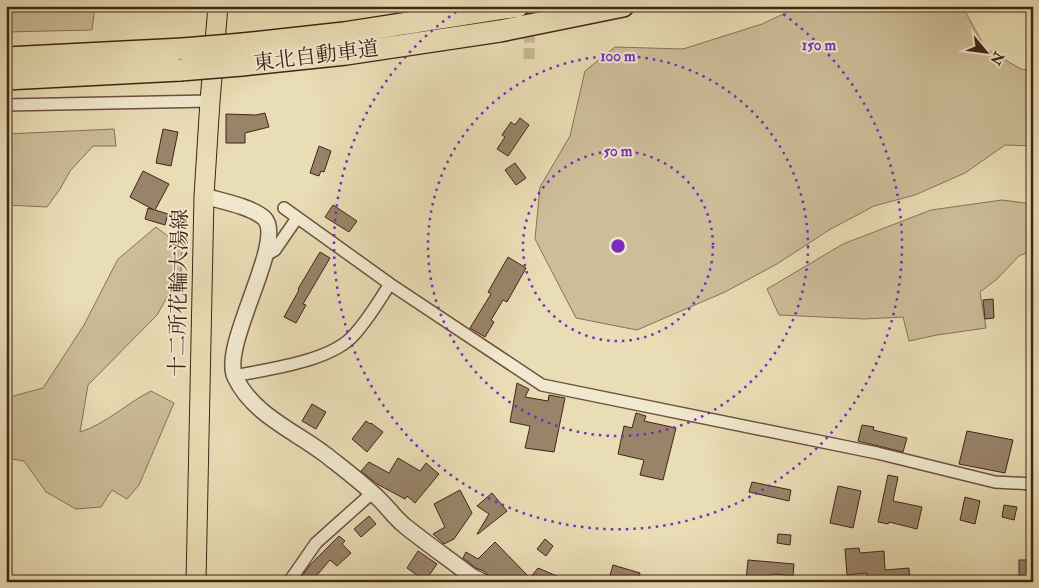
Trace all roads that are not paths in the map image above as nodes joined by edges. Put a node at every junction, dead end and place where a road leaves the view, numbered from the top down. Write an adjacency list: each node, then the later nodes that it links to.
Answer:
1 (218, 6): 6 (main road, 十二所花輪大湯線)
2 (518, 6): 4 (highway, 東北自動車道, bridge)
3 (623, 6): 5 (highway, 東北自動車道, bridge)
4 (6, 58)
5 (6, 79)
6 (210, 101): 7 (street); 8 (main road, 十二所花輪大湯線)
7 (6, 106)
8 (204, 196): 11 (street); 16 (main road, 十二所花輪大湯線)
9 (284, 208): 10 (street)
10 (297, 218): 11 (street); 12 (street)
11 (264, 256): 13 (street)
12 (390, 284): 13 (street); 14 (street)
13 (234, 376): 15 (street)
14 (1033, 484)
15 (372, 493): 17 (street); 18 (street)
16 (196, 582)
17 (289, 582)
18 (484, 582)

